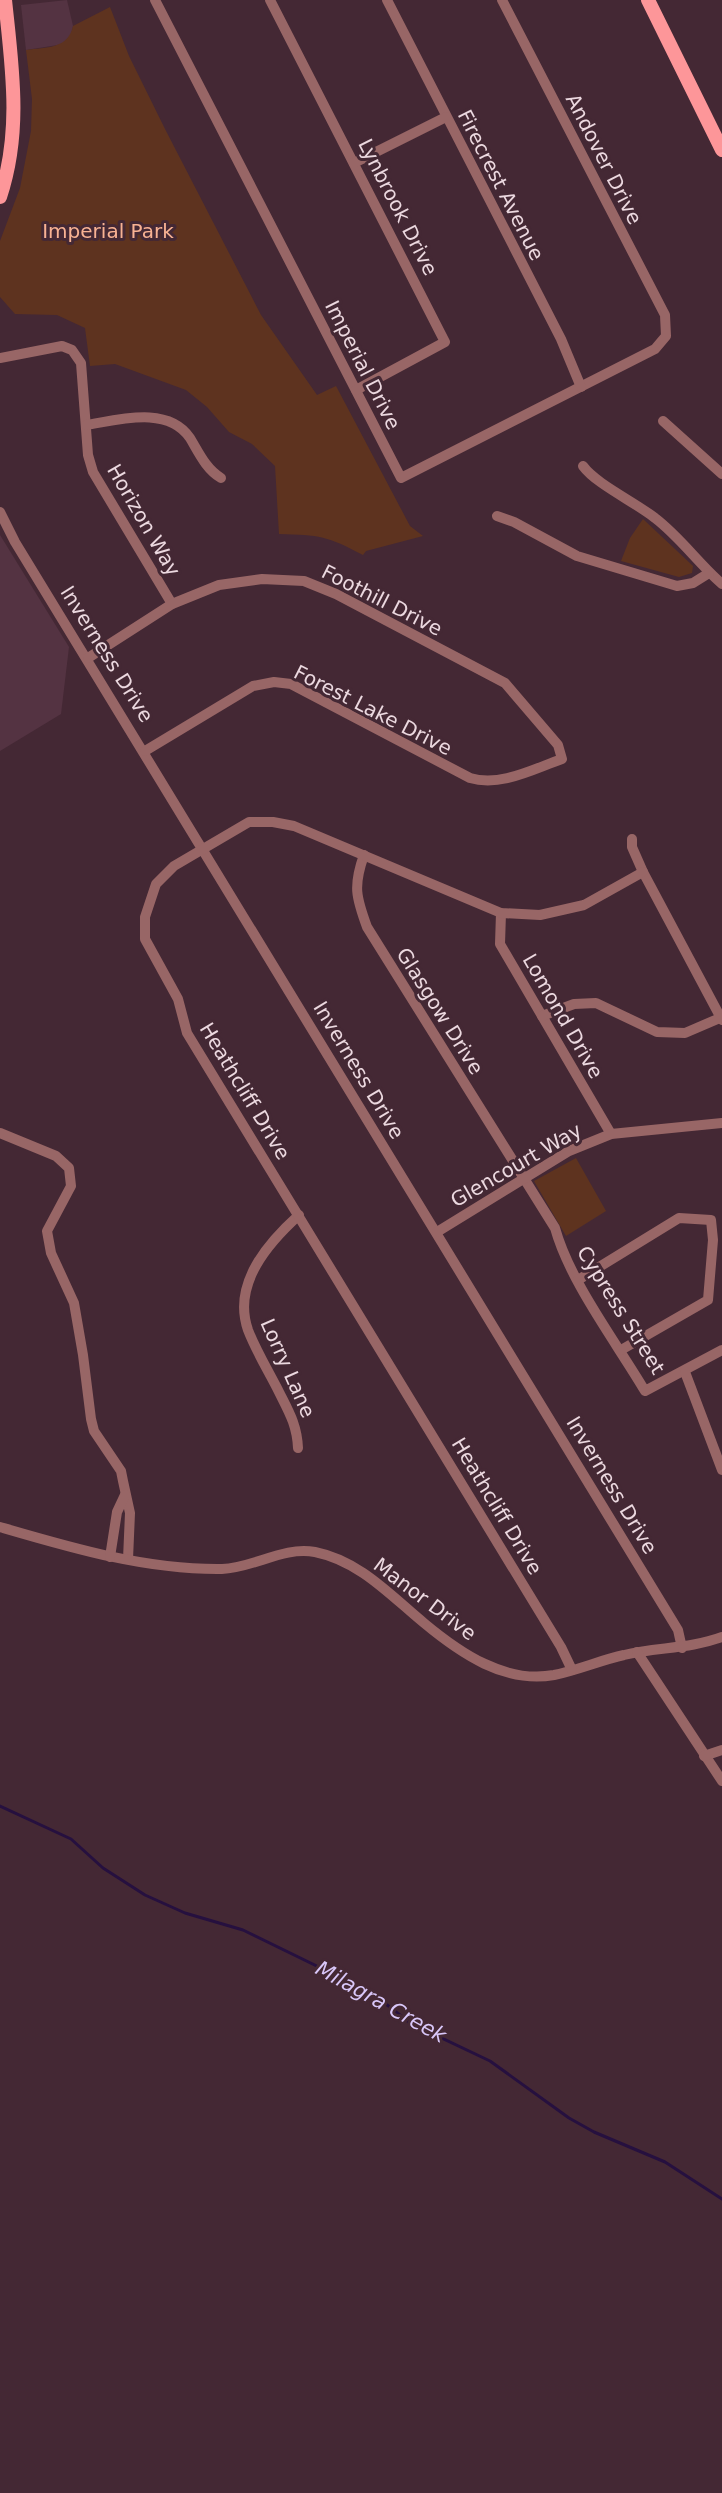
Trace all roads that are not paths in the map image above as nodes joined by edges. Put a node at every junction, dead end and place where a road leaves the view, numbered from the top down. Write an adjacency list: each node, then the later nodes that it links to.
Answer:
1 (5, 0): 10 (main road)
2 (155, 0): 14 (street, Imperial Drive)
3 (270, 0): 9 (street, Lynbrook Drive)
4 (388, 0): 7 (street, Firecrest Avenue)
5 (502, 0): 11 (street, Andover Drive)
6 (648, 0): 8 (main road)
7 (446, 117): 9 (street); 13 (street, Firecrest Avenue)
8 (722, 150)
9 (354, 163): 14 (street, Lynbrook Drive)
10 (0, 197)
11 (666, 336): 13 (street, Imperial Drive)
12 (0, 358): 16 (street, Horizon Way)
13 (581, 387): 14 (street, Imperial Drive)
14 (356, 390)
15 (663, 421): 18 (street)
16 (86, 425): 19 (street); 24 (street, Horizon Way)
17 (583, 466): 22 (street)
18 (722, 474)
19 (221, 478)
20 (0, 512): 25 (street, Inverness Drive)
21 (497, 516): 22 (street)
22 (710, 573): 23 (street)
23 (722, 584)
24 (172, 604): 25 (street, Foothill Drive); 27 (street, Foothill Drive)
25 (88, 658): 26 (street, Inverness Drive)
26 (145, 751): 27 (street, Forest Lake Drive); 29 (street, Inverness Drive)
27 (562, 759)
28 (632, 839): 31 (street)
29 (202, 848): 30 (street, Heathcliff Drive); 39 (street, Heathcliff Drive); 40 (street, Inverness Drive)
30 (364, 855): 32 (street, Heathcliff Drive); 38 (street, Glasgow Drive)
31 (643, 872): 32 (street, Heathcliff Drive); 34 (street)
32 (501, 913): 33 (street, Lomond Drive)
33 (542, 1016): 34 (street); 37 (street, Lomond Drive)
34 (721, 1019)
35 (722, 1123): 37 (street, Glencourt Way)
36 (0, 1133): 47 (street)
37 (610, 1134): 38 (street, Glencourt Way)
38 (523, 1178): 40 (street, Glencourt Way); 41 (street, Cypress Street)
39 (299, 1215): 45 (street, Lorry Lane); 54 (street, Heathcliff Drive)
40 (437, 1232): 52 (street, Inverness Drive)
41 (578, 1280): 42 (street, Cypress Street); 42 (street)
42 (621, 1350): 44 (street, Cypress Street)
43 (722, 1350): 44 (street, Cypress Street)
44 (685, 1372): 46 (street)
45 (298, 1448)
46 (722, 1470)
47 (125, 1495): 49 (street); 50 (street)
48 (0, 1527): 49 (street, Manor Drive)
49 (110, 1557): 50 (street, Manor Drive)
50 (128, 1559): 54 (street, Manor Drive)
51 (722, 1637): 52 (street, Manor Drive)
52 (682, 1648): 53 (street, Manor Drive)
53 (637, 1652): 54 (street, Manor Drive); 56 (street)
54 (572, 1670)
55 (722, 1750): 56 (street)
56 (704, 1756): 57 (street)
57 (722, 1781)

